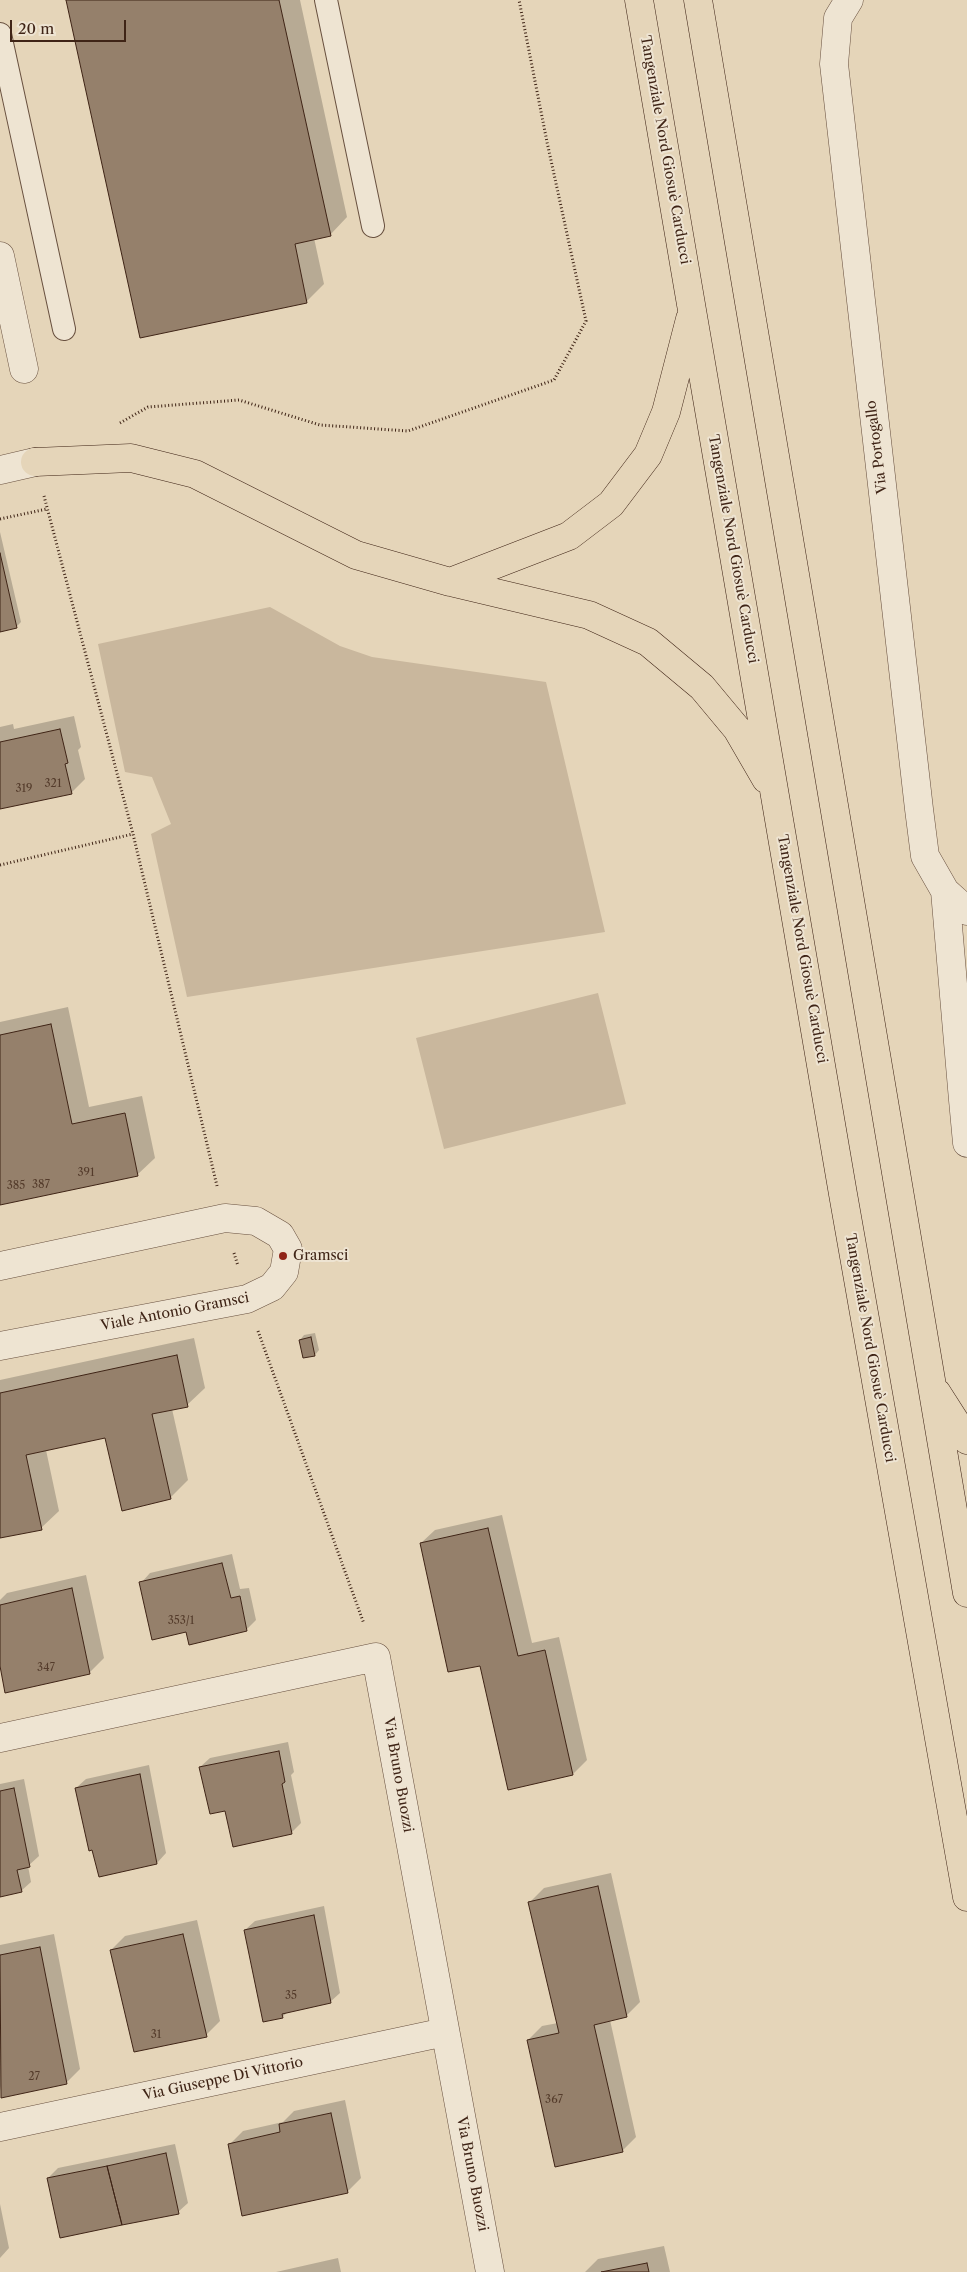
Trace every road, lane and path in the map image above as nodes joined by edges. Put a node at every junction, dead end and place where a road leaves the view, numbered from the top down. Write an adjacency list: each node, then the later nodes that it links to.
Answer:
1 (326, 0): 7 (lane)
2 (519, 0): 12 (path)
3 (639, 0): 9 (highway, Tangenziale Nord Giosuè Carducci)
4 (698, 0): 29 (highway)
5 (849, 0): 21 (street, Via Portogallo)
6 (0, 34): 10 (lane)
7 (372, 226)
8 (0, 256): 11 (street)
9 (692, 311): 17 (highway); 18 (highway, Tangenziale Nord Giosuè Carducci)
10 (64, 329)
11 (24, 369)
12 (118, 424)
13 (35, 462): 14 (street); 15 (path); 17 (highway)
14 (0, 470)
15 (47, 509): 16 (path); 19 (path)
16 (0, 519)
17 (450, 582): 18 (highway)
18 (776, 795): 34 (highway, Tangenziale Nord Giosuè Carducci)
19 (133, 834): 20 (path); 25 (path)
20 (0, 864)
21 (946, 891): 22 (street); 23 (street)
22 (967, 911)
23 (965, 1094): 24 (street)
24 (967, 1143)
25 (224, 1218): 26 (street, Viale Antonio Gramsci); 27 (path); 27 (street, Viale Antonio Gramsci)
26 (0, 1266)
27 (247, 1299): 28 (street, Viale Antonio Gramsci); 32 (path)
28 (0, 1346)
29 (930, 1381): 30 (highway); 31 (highway)
30 (967, 1440)
31 (967, 1593)
32 (376, 1657): 33 (street); 35 (street, Via Bruno Buozzi)
33 (0, 1738)
34 (967, 1897)
35 (446, 2032): 36 (street, Via Giuseppe Di Vittorio); 37 (street, Via Bruno Buozzi)
36 (0, 2127)
37 (490, 2272)

